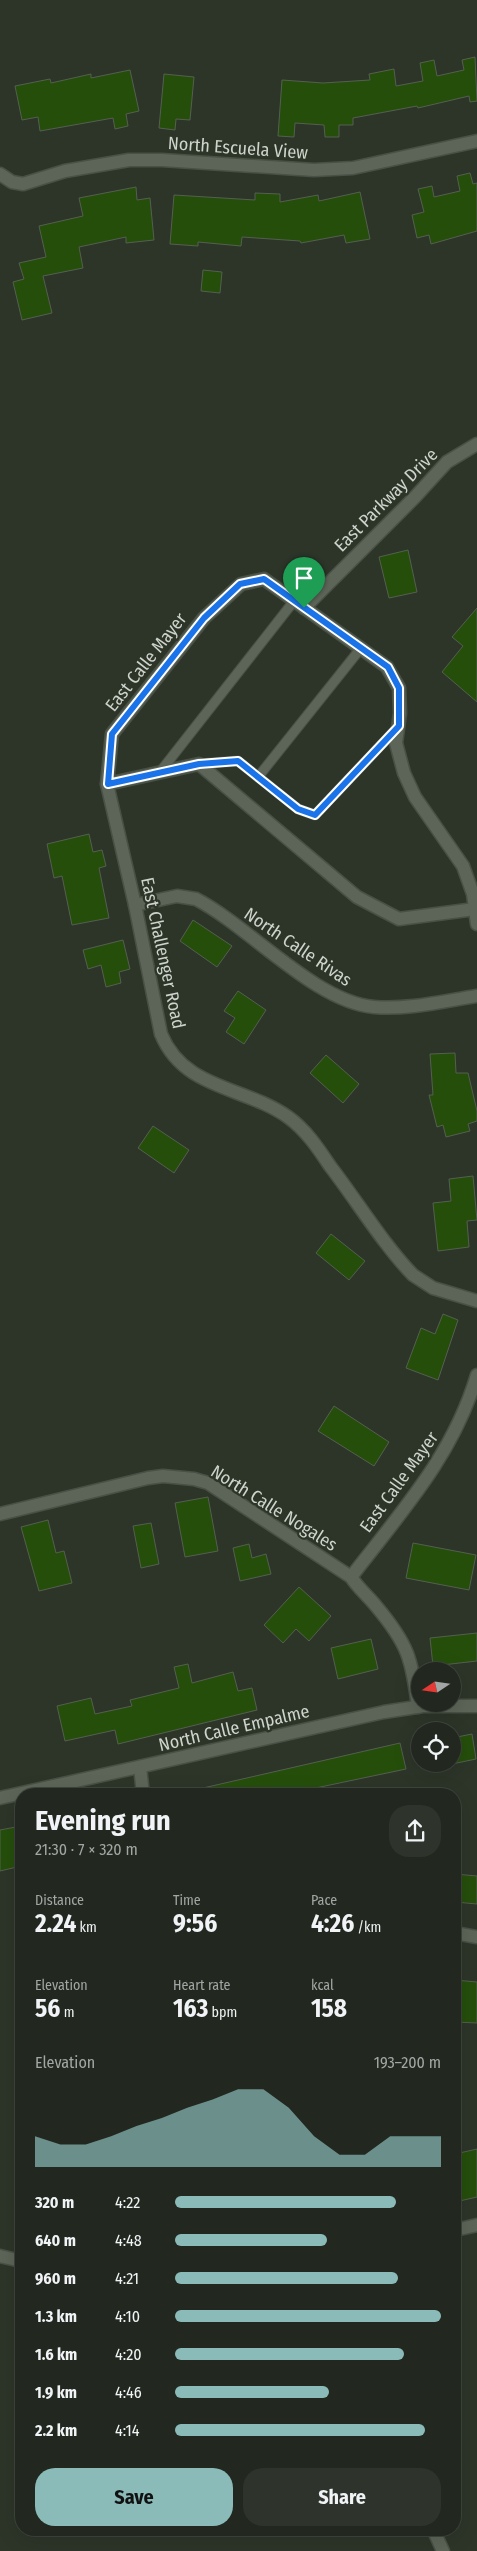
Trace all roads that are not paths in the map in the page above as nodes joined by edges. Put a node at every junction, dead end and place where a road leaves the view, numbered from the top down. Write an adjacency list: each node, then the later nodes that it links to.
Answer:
1 (477, 141): 2 (street, North Escuela View)
2 (0, 174)
3 (477, 444): 4 (street, East Parkway Drive)
4 (299, 604): 5 (street, East Calle Mayer); 8 (lane); 10 (street, East Calle Mayer)
5 (361, 648): 6 (street, East Calle Mayer); 9 (lane)
6 (399, 726): 9 (lane); 12 (street, East Calle Mayer)
7 (199, 764): 8 (street); 9 (lane); 12 (street)
8 (160, 772): 10 (street)
9 (258, 777)
10 (108, 784): 11 (street, East Challenger Road)
11 (135, 905): 14 (street, North Calle Rivas); 15 (street, East Challenger Road)
12 (475, 909): 13 (street, East Calle Mayer)
13 (477, 924)
14 (477, 996)
15 (477, 1301)
16 (477, 1375): 18 (street, East Calle Mayer)
17 (0, 1514): 18 (street, North Calle Nogales)
18 (351, 1577): 19 (street, North Calle Nogales)
19 (411, 1662)
20 (461, 1706): 21 (street, North Calle Empalme)
21 (477, 1706)
22 (411, 1708): 23 (street, North Calle Empalme)
23 (140, 1767): 24 (street, North Calle Empalme); 25 (street)
24 (45, 1788)
25 (142, 1788)
26 (15, 1795): 27 (street, North Calle Empalme)
27 (0, 1798)
28 (461, 1934): 29 (street)
29 (477, 1937)
30 (477, 2225): 31 (street)
31 (461, 2229)
32 (0, 2256): 33 (street)
33 (15, 2260)
34 (436, 2536): 35 (street)
35 (443, 2551)

